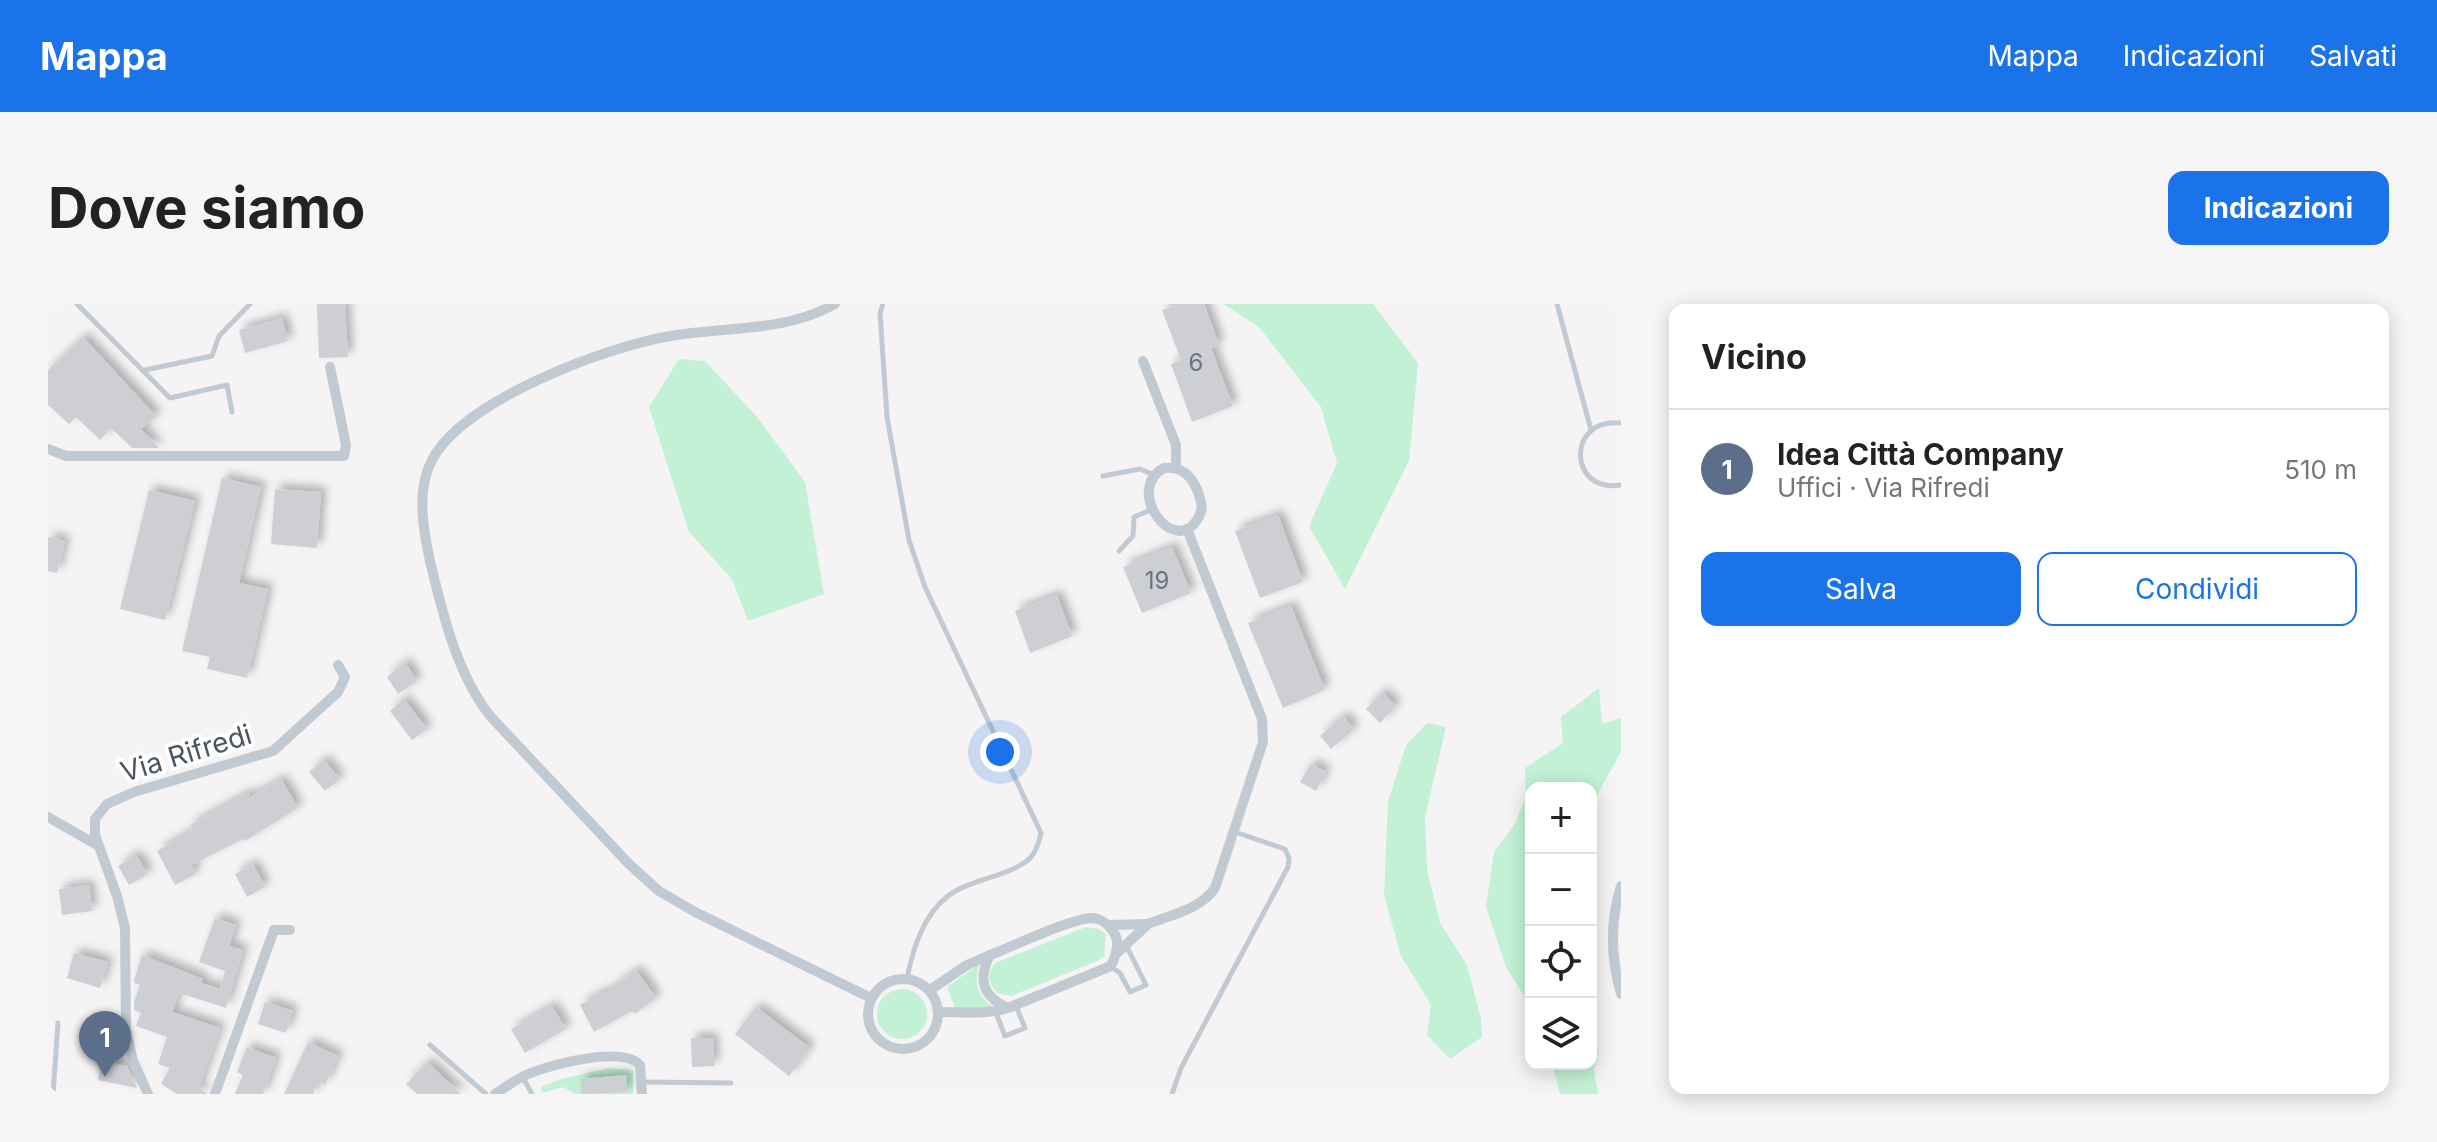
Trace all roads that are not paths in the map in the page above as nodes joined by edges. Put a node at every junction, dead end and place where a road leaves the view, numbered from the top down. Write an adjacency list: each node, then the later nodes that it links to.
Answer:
1 (77, 304): 8 (lane)
2 (250, 304): 8 (lane)
3 (835, 304): 35 (street)
4 (883, 304): 32 (lane)
5 (1557, 304): 11 (lane)
6 (1143, 361): 13 (street)
7 (330, 367): 12 (street)
8 (144, 371): 9 (lane)
9 (232, 412)
10 (1621, 423): 11 (lane)
11 (1591, 430): 16 (lane)
12 (48, 449)
13 (1176, 468): 14 (street); 18 (street)
14 (1154, 475): 15 (lane); 17 (street)
15 (1103, 476)
16 (1621, 485)
17 (1154, 509): 18 (street); 19 (lane)
18 (1187, 529): 22 (street)
19 (1119, 551)
20 (338, 665): 23 (street, Via Rifredi)
21 (48, 817): 23 (street)
22 (1233, 832): 25 (street); 50 (lane)
23 (97, 845): 45 (street, Via Rifredi)
24 (1621, 886): 34 (street)
25 (1148, 924): 26 (street); 28 (street)
26 (1109, 925): 29 (street); 30 (street)
27 (290, 930): 46 (street)
28 (1126, 944): 29 (street); 31 (lane)
29 (1117, 953): 31 (street)
30 (990, 955): 33 (street); 36 (street)
31 (1111, 966): 36 (street)
32 (907, 978): 33 (street); 35 (street)
33 (930, 990): 37 (street)
34 (1621, 994)
35 (871, 998): 37 (street)
36 (1012, 1006): 38 (street); 38 (lane)
37 (939, 1012): 38 (street)
38 (996, 1012)
39 (58, 1023): 44 (lane)
40 (430, 1045): 47 (lane)
41 (522, 1077): 43 (street); 48 (street); 49 (lane)
42 (731, 1083): 43 (lane)
43 (642, 1088)
44 (53, 1094)
45 (148, 1094)
46 (215, 1094)
47 (486, 1094)
48 (495, 1094)
49 (532, 1094)
50 (1172, 1094)

